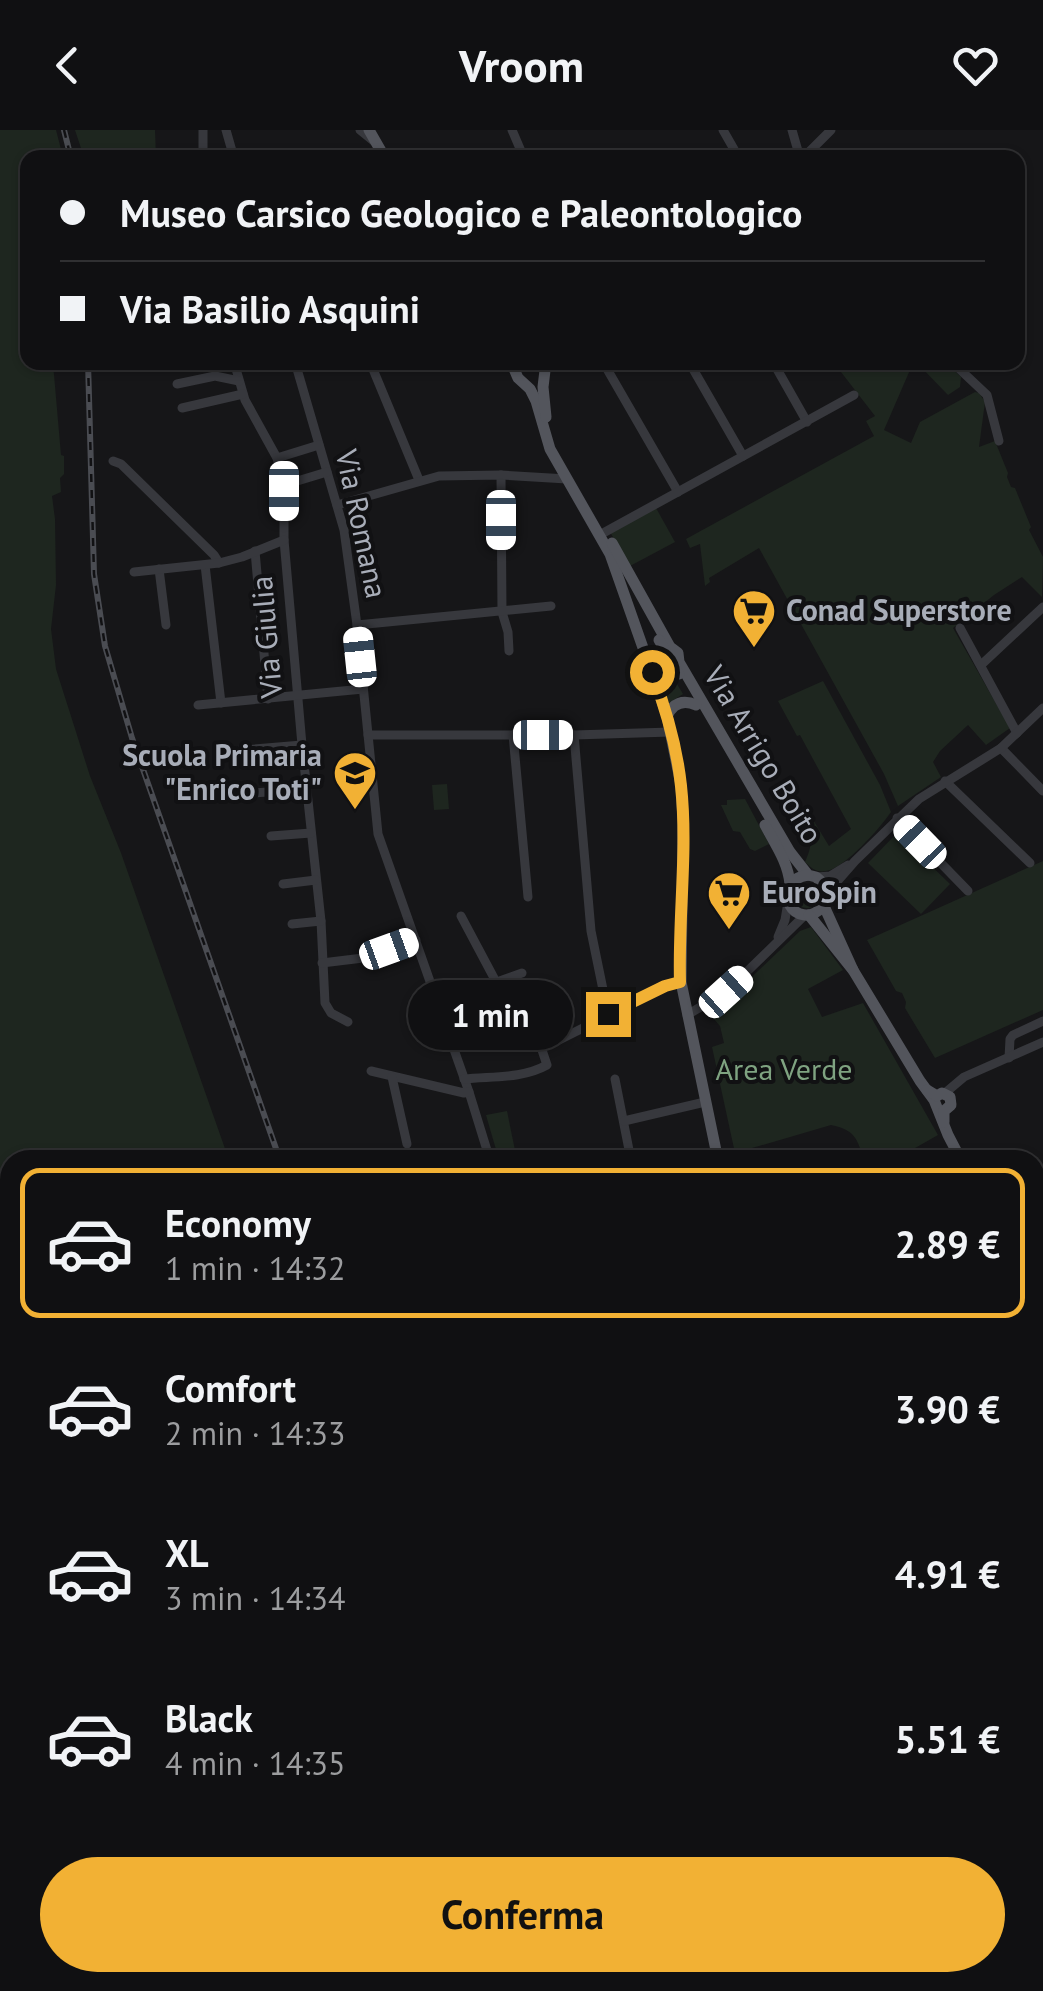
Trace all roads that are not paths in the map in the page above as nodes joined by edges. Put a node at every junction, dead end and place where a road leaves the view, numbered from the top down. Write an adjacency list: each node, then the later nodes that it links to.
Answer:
1 (360, 130): 4 (street)
2 (369, 130): 4 (main road)
3 (832, 130): 6 (street)
4 (376, 143): 5 (main road)
5 (380, 150)
6 (811, 150)
7 (237, 370): 17 (street, Via Giulia)
8 (297, 370): 25 (street, Via Romana)
9 (373, 370): 32 (street)
10 (515, 370): 18 (main road)
11 (545, 370): 18 (main road)
12 (547, 370): 36 (main road)
13 (608, 370): 34 (street)
14 (694, 370): 26 (street)
15 (778, 370): 23 (street)
16 (960, 370): 24 (street)
17 (240, 381): 19 (street); 20 (street, Via Giulia)
18 (524, 383): 31 (main road)
19 (177, 384)
20 (243, 394): 22 (street); 27 (street, Via Giulia)
21 (854, 395): 23 (street)
22 (182, 408)
23 (807, 422): 26 (street)
24 (999, 441)
25 (320, 445): 27 (street); 29 (street, Via Romana)
26 (743, 456): 34 (street)
27 (277, 458): 33 (street, Via Giulia)
28 (113, 461): 40 (street)
29 (327, 472): 33 (street); 35 (street, Via Romana)
30 (501, 475): 31 (street); 32 (street); 46 (street)
31 (567, 479): 39 (main road)
32 (419, 480): 35 (street)
33 (284, 485): 37 (street, Via Giulia)
34 (678, 492): 36 (street)
35 (337, 506): 48 (street, Via Romana)
36 (606, 532): 39 (main road)
37 (284, 540): 38 (street); 55 (street, Via Giulia)
38 (255, 550): 40 (street); 56 (street)
39 (613, 552): 51 (main road, Via Arrigo Boito); 53 (main road)
40 (219, 564): 41 (street)
41 (205, 565): 42 (street); 57 (street)
42 (160, 569): 43 (street); 47 (street)
43 (134, 572)
44 (552, 606): 46 (street)
45 (1043, 607): 52 (street)
46 (502, 612): 48 (street); 50 (street)
47 (166, 625)
48 (356, 625): 54 (street, Via Romana)
49 (960, 628): 52 (street)
50 (510, 651)
51 (671, 657): 53 (main road); 58 (main road, Via Arrigo Boito); 79 (main road, Via Arrigo Boito)
52 (980, 664): 63 (street)
53 (652, 672): 61 (main road)
54 (363, 690): 55 (street); 64 (street, Via Romana)
55 (298, 697): 56 (street); 67 (street, Via Giulia)
56 (268, 699): 57 (street)
57 (221, 703): 59 (street)
58 (696, 704): 61 (main road); 82 (main road, Via Arrigo Boito)
59 (198, 705)
60 (1043, 708): 63 (street)
61 (668, 716): 62 (main road)
62 (672, 732): 66 (street); 96 (main road)
63 (1017, 733): 68 (street)
64 (368, 735): 65 (street); 91 (street, Via Romana)
65 (513, 735): 66 (street); 84 (street)
66 (574, 735): 99 (street)
67 (302, 745): 69 (street); 71 (street, Via Giulia)
68 (1000, 748): 70 (street); 72 (street)
69 (232, 750)
70 (945, 780): 74 (street); 78 (street)
71 (307, 789): 73 (street); 75 (street, Via Giulia)
72 (1043, 791)
73 (254, 794)
74 (897, 818): 77 (street); 83 (street)
75 (311, 832): 76 (street); 80 (street, Via Giulia)
76 (271, 836)
77 (854, 861): 79 (street); 85 (street)
78 (1030, 863)
79 (812, 876): 82 (main road, Via Arrigo Boito); 85 (main road, Via Arrigo Boito)
80 (316, 880): 81 (street); 89 (street, Via Giulia)
81 (283, 884)
82 (790, 884): 86 (main road, Via Arrigo Boito)
83 (968, 891)
84 (528, 897)
85 (826, 899): 88 (main road); 94 (main road, Via Arrigo Boito)
86 (788, 902): 88 (main road, Via Arrigo Boito); 92 (street)
87 (461, 916): 97 (street)
88 (807, 916): 92 (street); 94 (main road, Via Arrigo Boito)
89 (321, 921): 90 (street); 93 (street, Via Giulia)
90 (292, 924)
91 (416, 940): 93 (street); 98 (street, Via Romana)
92 (775, 944): 100 (street)
93 (322, 963): 102 (street, Via Giulia)
94 (853, 970): 112 (main road, Via Arrigo Boito)
95 (522, 972): 97 (street)
96 (680, 982): 99 (street); 100 (main road)
97 (490, 984): 98 (street)
98 (438, 1003): 109 (street, Via Romana)
99 (608, 1014): 103 (street)
100 (687, 1014): 113 (main road)
101 (1043, 1021): 106 (street)
102 (348, 1022)
103 (556, 1041)
104 (1043, 1042): 106 (street)
105 (540, 1044): 109 (street)
106 (1009, 1058): 112 (street)
107 (371, 1072): 108 (street)
108 (392, 1077): 111 (street); 115 (street)
109 (464, 1079): 111 (street, Via Romana)
110 (615, 1080): 114 (street)
111 (469, 1092): 116 (street, Via Romana)
112 (942, 1101): 119 (main road, Via Arrigo Boito)
113 (705, 1102): 114 (street); 118 (main road)
114 (624, 1121): 117 (street)
115 (407, 1144)
116 (487, 1150)
117 (629, 1150)
118 (716, 1150)
119 (956, 1150)

